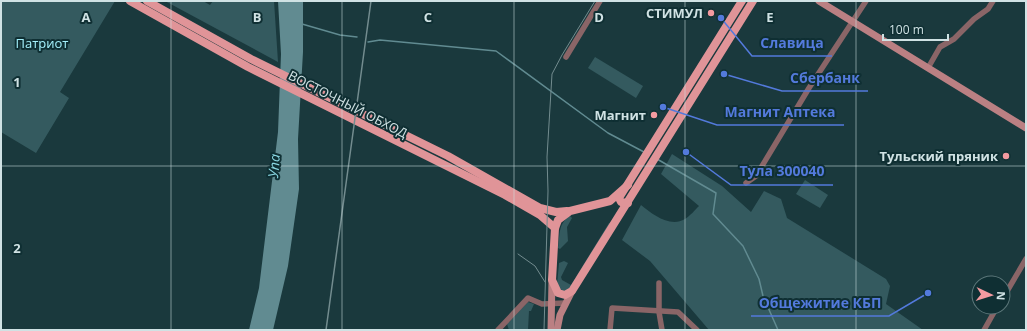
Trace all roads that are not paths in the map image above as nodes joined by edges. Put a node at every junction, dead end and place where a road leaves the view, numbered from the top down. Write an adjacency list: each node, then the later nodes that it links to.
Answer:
1 (130, 1): 19 (main road, ВОСТОЧНЫЙ ОБХОД)
2 (147, 1): 18 (main road, ВОСТОЧНЫЙ ОБХОД)
3 (600, 1): 10 (street)
4 (742, 1): 13 (main road)
5 (753, 1): 14 (main road)
6 (819, 1): 9 (street)
7 (866, 1): 9 (street)
8 (993, 1): 11 (street)
9 (852, 20): 11 (street); 15 (street)
10 (566, 57)
11 (928, 68): 12 (street)
12 (1026, 128)
13 (657, 138): 14 (main road); 16 (main road)
14 (665, 143): 17 (main road)
15 (746, 183)
16 (628, 185): 17 (main road); 18 (main road, ВОСТОЧНЫЙ ОБХОД)
17 (628, 203): 24 (main road)
18 (570, 211): 19 (main road)
19 (555, 228): 21 (main road)
20 (1026, 259): 23 (street)
21 (552, 280): 24 (main road); 26 (street)
22 (659, 283): 27 (street)
23 (1011, 284)
24 (572, 291): 25 (street)
25 (565, 303): 26 (street); 31 (street)
26 (551, 305): 29 (street); 30 (street)
27 (659, 312): 32 (street); 33 (street); 34 (street)
28 (993, 315): 35 (street)
29 (498, 330)
30 (551, 330)
31 (557, 330)
32 (610, 330)
33 (662, 330)
34 (697, 330)
35 (984, 330)

